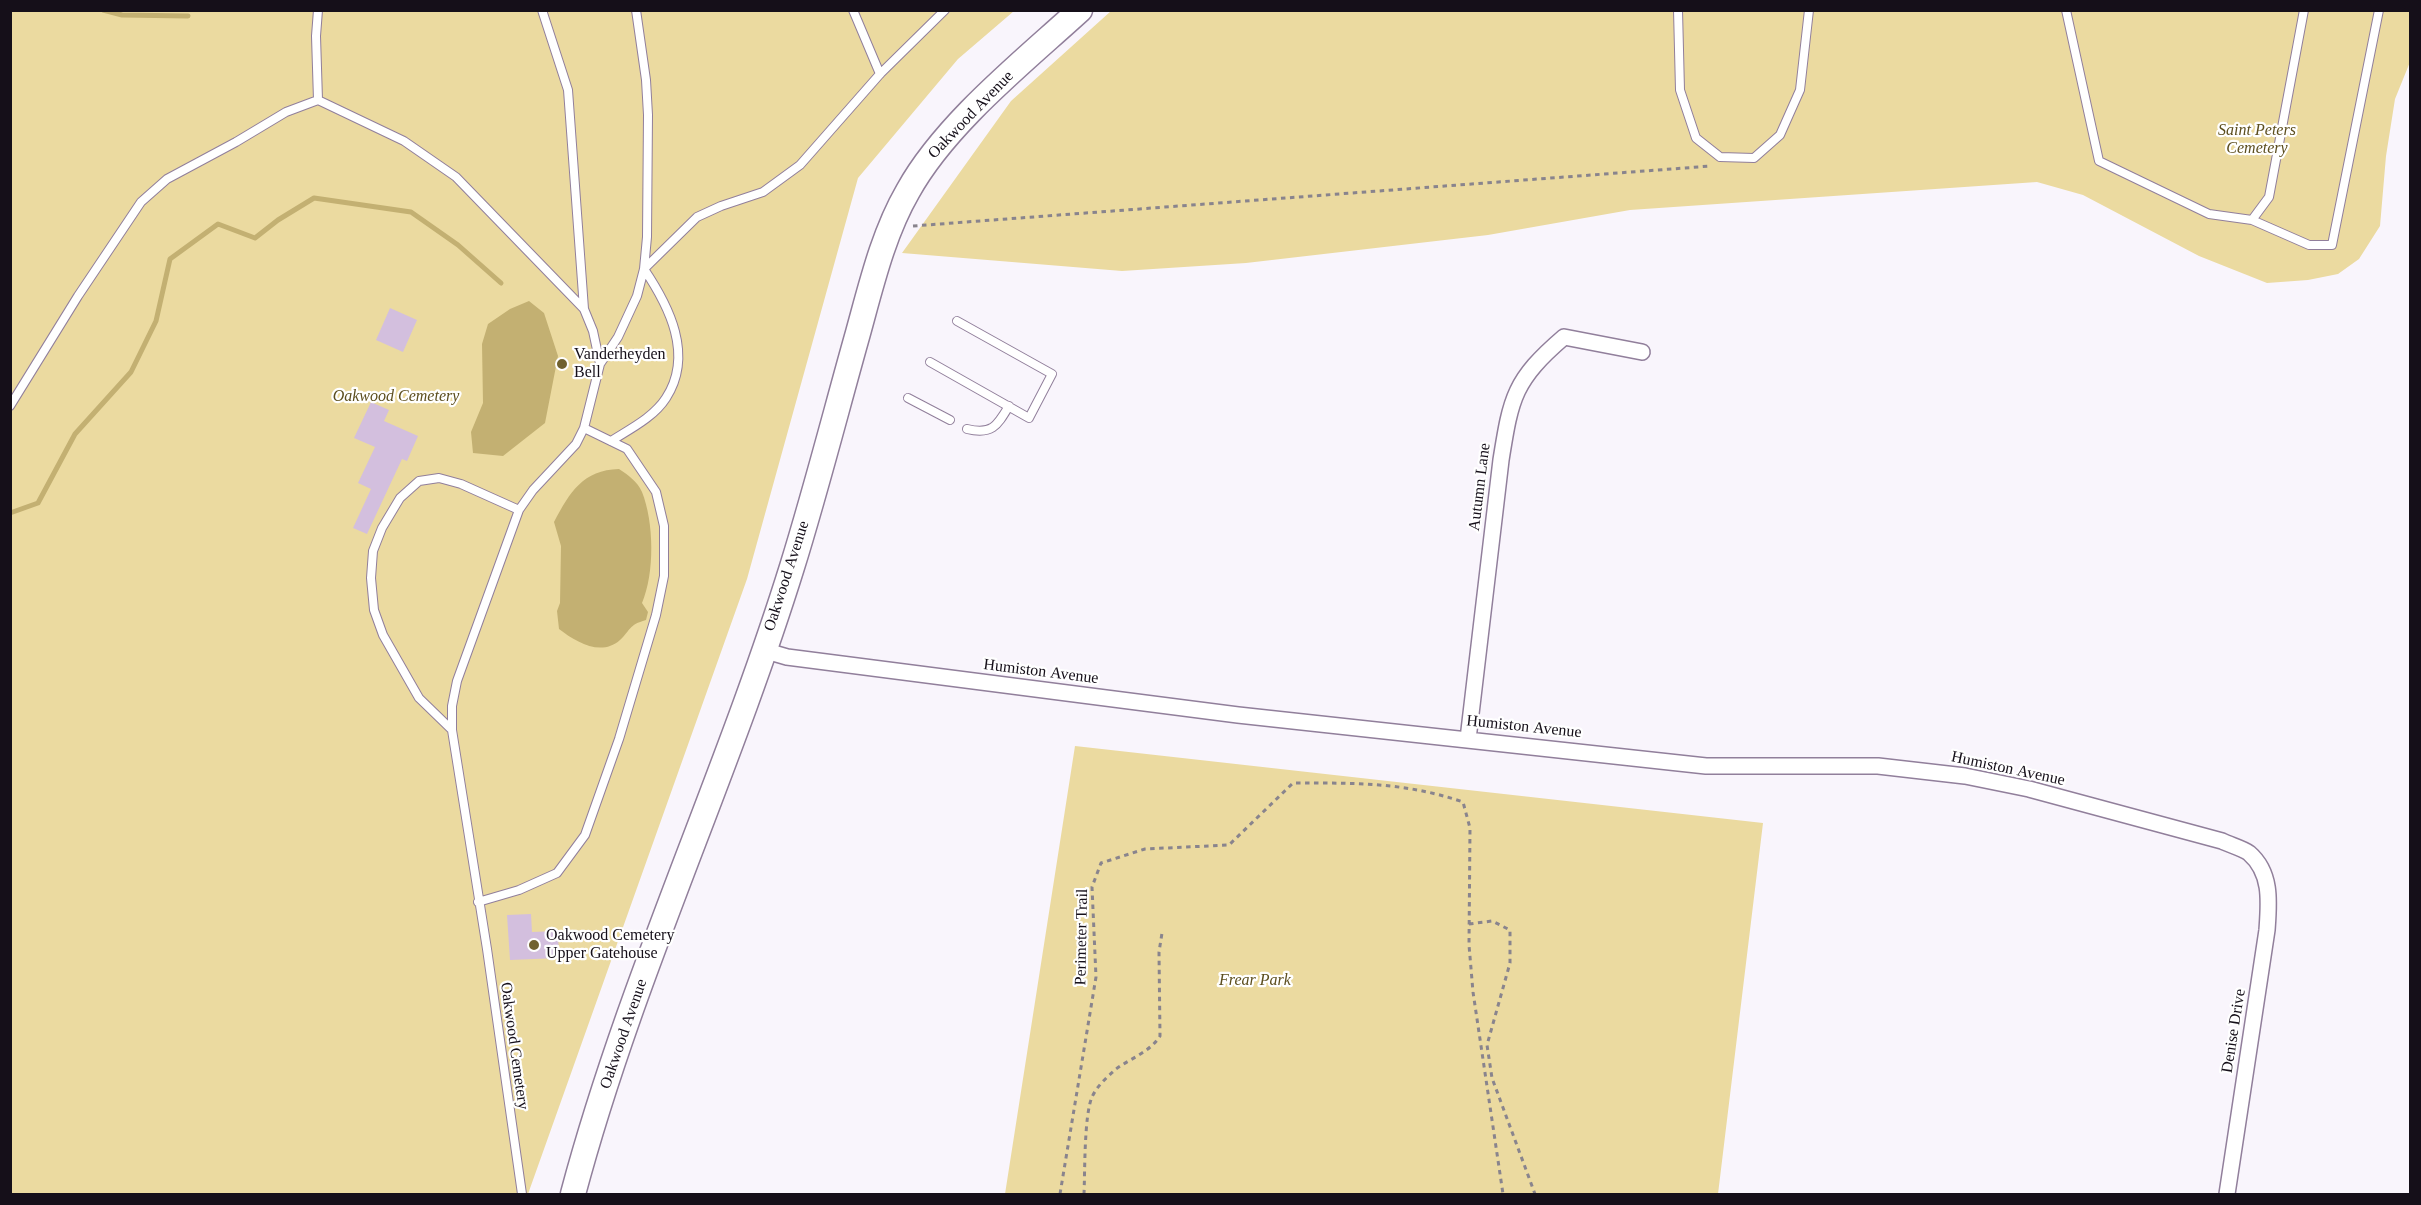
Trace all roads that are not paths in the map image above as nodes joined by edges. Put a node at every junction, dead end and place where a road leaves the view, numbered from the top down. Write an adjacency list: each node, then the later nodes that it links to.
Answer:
1 (318, 10): 13 (lane)
2 (543, 10): 16 (lane, Oakwood Cemetery)
3 (636, 10): 15 (lane, Oakwood Cemetery)
4 (853, 10): 12 (lane)
5 (945, 10): 12 (lane)
6 (1080, 10): 29 (main road, Oakwood Avenue)
7 (1678, 10): 8 (lane)
8 (1809, 10)
9 (2066, 10): 14 (lane)
10 (2304, 10): 14 (lane)
11 (2379, 10): 14 (lane)
12 (880, 74): 15 (lane)
13 (318, 100): 16 (lane, Oakwood Cemetery); 22 (lane)
14 (2252, 220)
15 (644, 269): 20 (lane, Oakwood Cemetery); 27 (lane)
16 (584, 309): 20 (lane, Oakwood Cemetery)
17 (957, 321): 23 (lane)
18 (1642, 352): 31 (street, Autumn Lane)
19 (930, 362): 23 (lane)
20 (600, 364): 25 (lane, Oakwood Cemetery)
21 (908, 398): 24 (lane)
22 (10, 406)
23 (1010, 406): 26 (lane)
24 (950, 420)
25 (584, 428): 27 (lane); 28 (lane, Oakwood Cemetery)
26 (968, 429)
27 (611, 441): 33 (lane)
28 (519, 510): 30 (lane, Oakwood Cemetery); 30 (lane)
29 (764, 650): 31 (street, Humiston Avenue); 35 (main road, Oakwood Avenue)
30 (452, 730): 33 (lane, Oakwood Cemetery)
31 (1468, 739): 32 (street, Humiston Avenue)
32 (2264, 873): 36 (street, Denise Drive)
33 (478, 902): 34 (lane, Oakwood Cemetery)
34 (522, 1194)
35 (573, 1194)
36 (2227, 1194)

